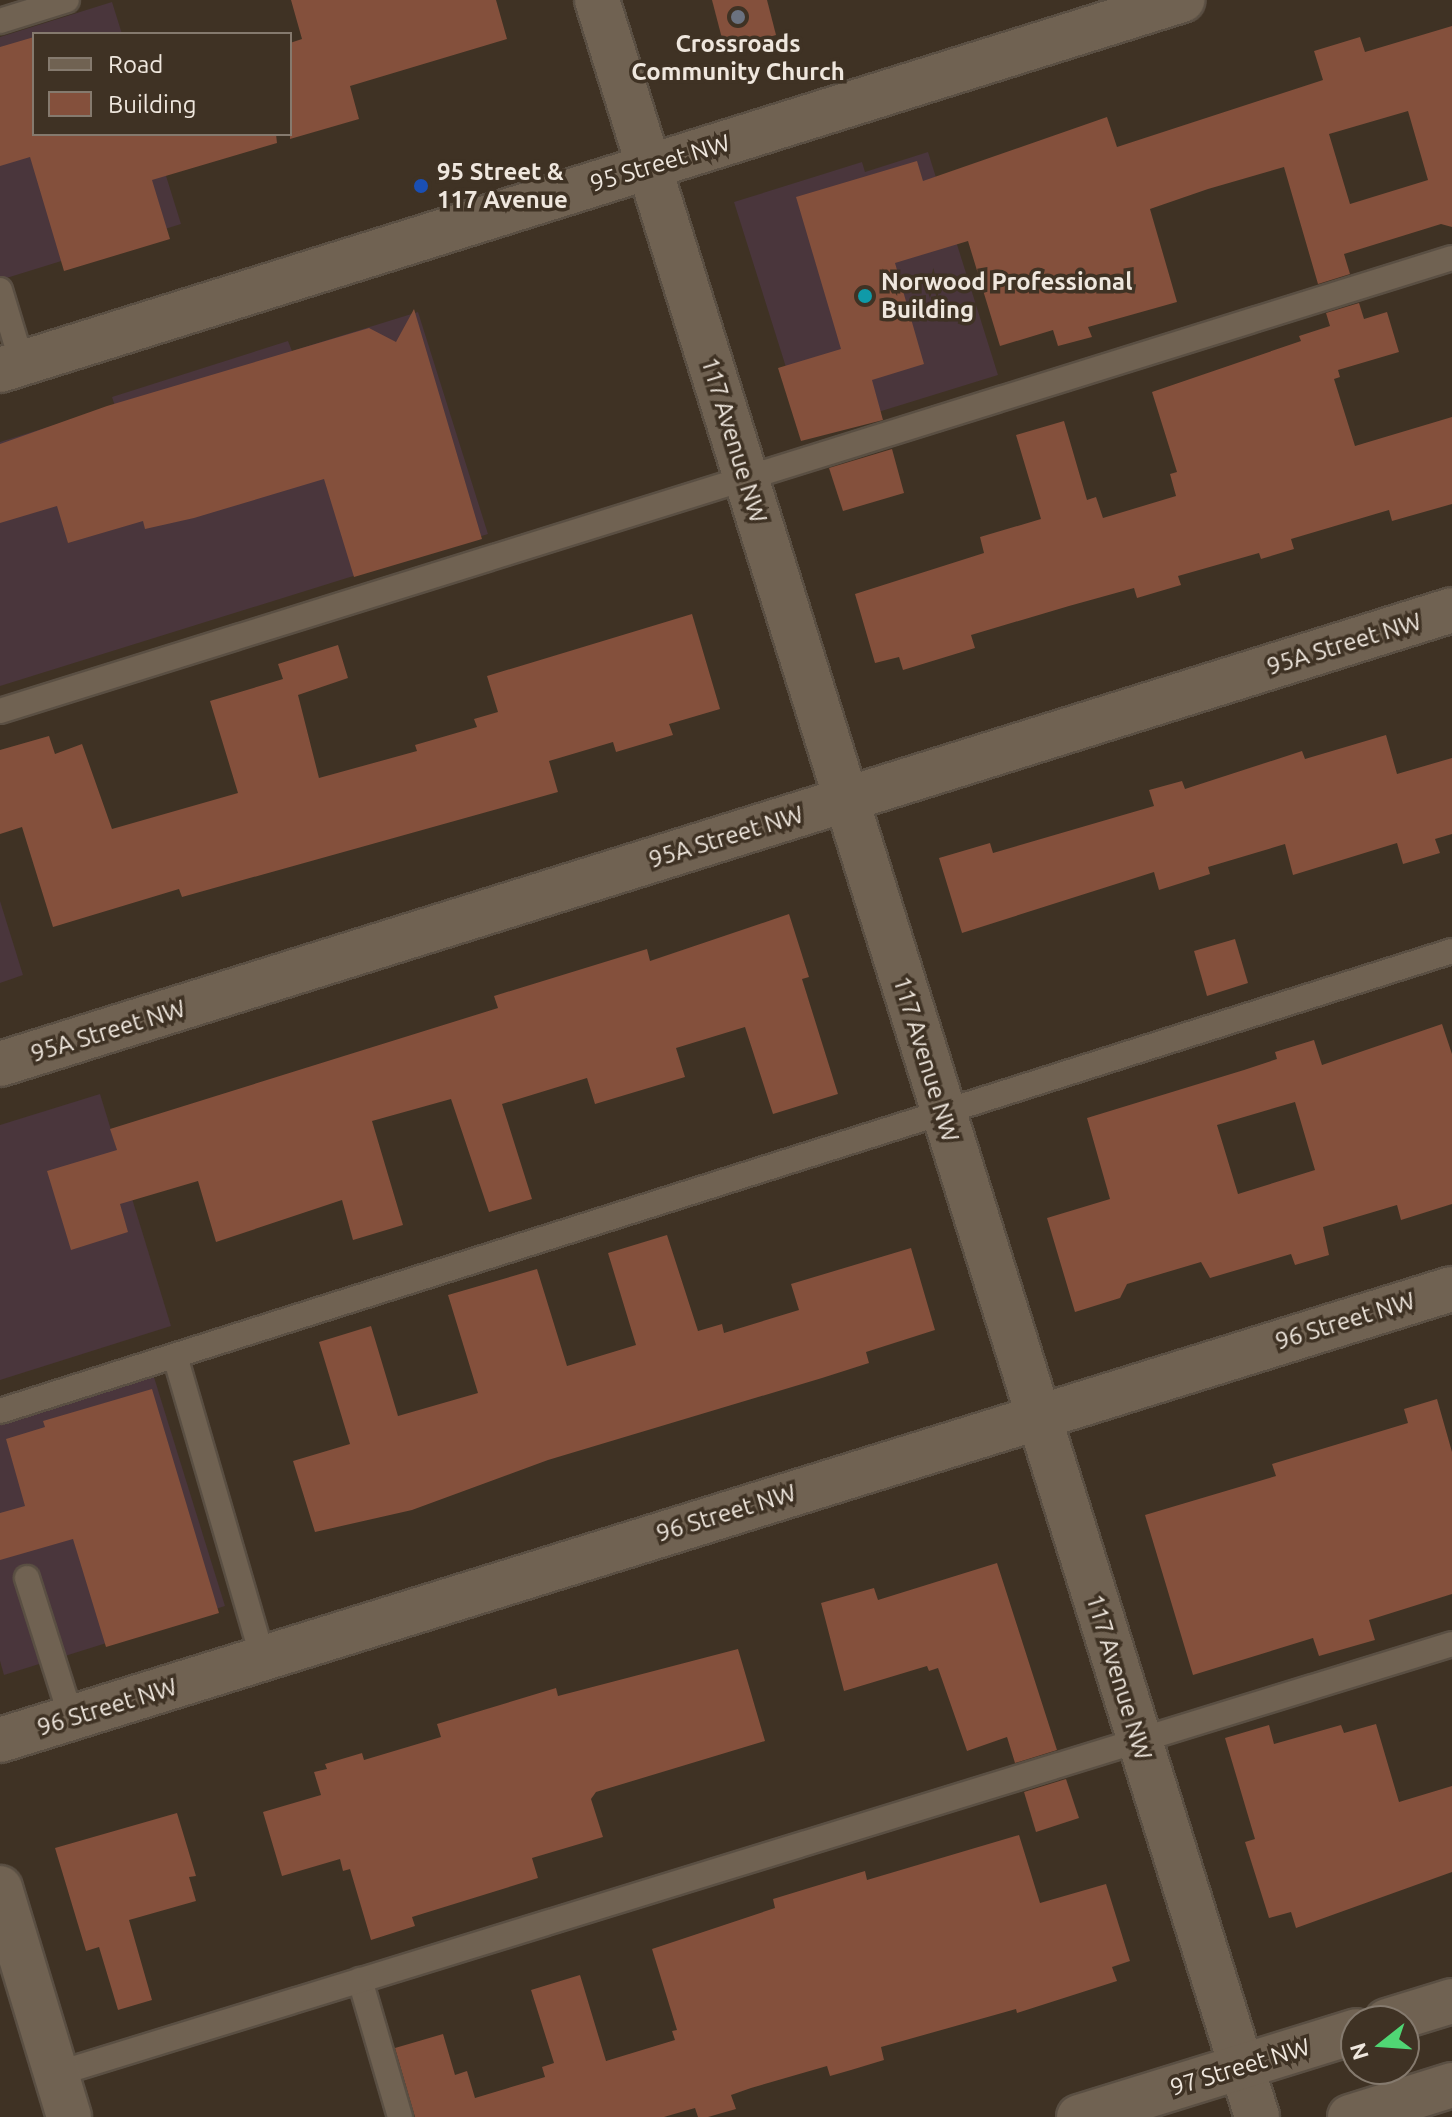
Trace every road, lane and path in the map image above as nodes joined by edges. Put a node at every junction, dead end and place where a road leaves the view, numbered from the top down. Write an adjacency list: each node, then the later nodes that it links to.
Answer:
1 (67, 0): 4 (lane)
2 (597, 0): 5 (street, 117 Avenue NW)
3 (1182, 0): 5 (street, 95 Street NW)
4 (0, 21)
5 (648, 167): 8 (street, 95 Street NW); 9 (street, 117 Avenue NW)
6 (1452, 258): 9 (lane)
7 (0, 290): 8 (lane)
8 (11, 366)
9 (745, 477): 11 (lane); 12 (street, 117 Avenue NW)
10 (1452, 610): 12 (street, 95A Street NW)
11 (0, 711)
12 (844, 799): 14 (street, 95A Street NW); 15 (street, 117 Avenue NW)
13 (1452, 951): 15 (lane)
14 (0, 1064)
15 (942, 1110): 17 (lane); 19 (street, 117 Avenue NW)
16 (1452, 1289): 19 (street, 96 Street NW)
17 (175, 1356): 18 (lane); 22 (lane)
18 (0, 1411)
19 (1037, 1415): 22 (street, 96 Street NW); 25 (street, 117 Avenue NW)
20 (27, 1578): 23 (lane)
21 (1452, 1644): 25 (lane)
22 (263, 1658): 23 (street, 96 Street NW)
23 (71, 1717): 24 (street, 96 Street NW)
24 (0, 1740)
25 (1139, 1741): 27 (lane); 31 (street, 117 Avenue NW)
26 (0, 1888): 32 (street)
27 (360, 1980): 32 (lane); 35 (lane)
28 (1452, 2001): 29 (street)
29 (1420, 2011)
30 (1340, 2036): 31 (street, 97 Street NW)
31 (1241, 2067): 36 (street, 97 Street NW); 37 (street, 117 Avenue NW)
32 (56, 2074): 34 (street)
33 (1452, 2085): 38 (street)
34 (69, 2117)
35 (400, 2117)
36 (1079, 2117)
37 (1257, 2117)
38 (1350, 2117)

